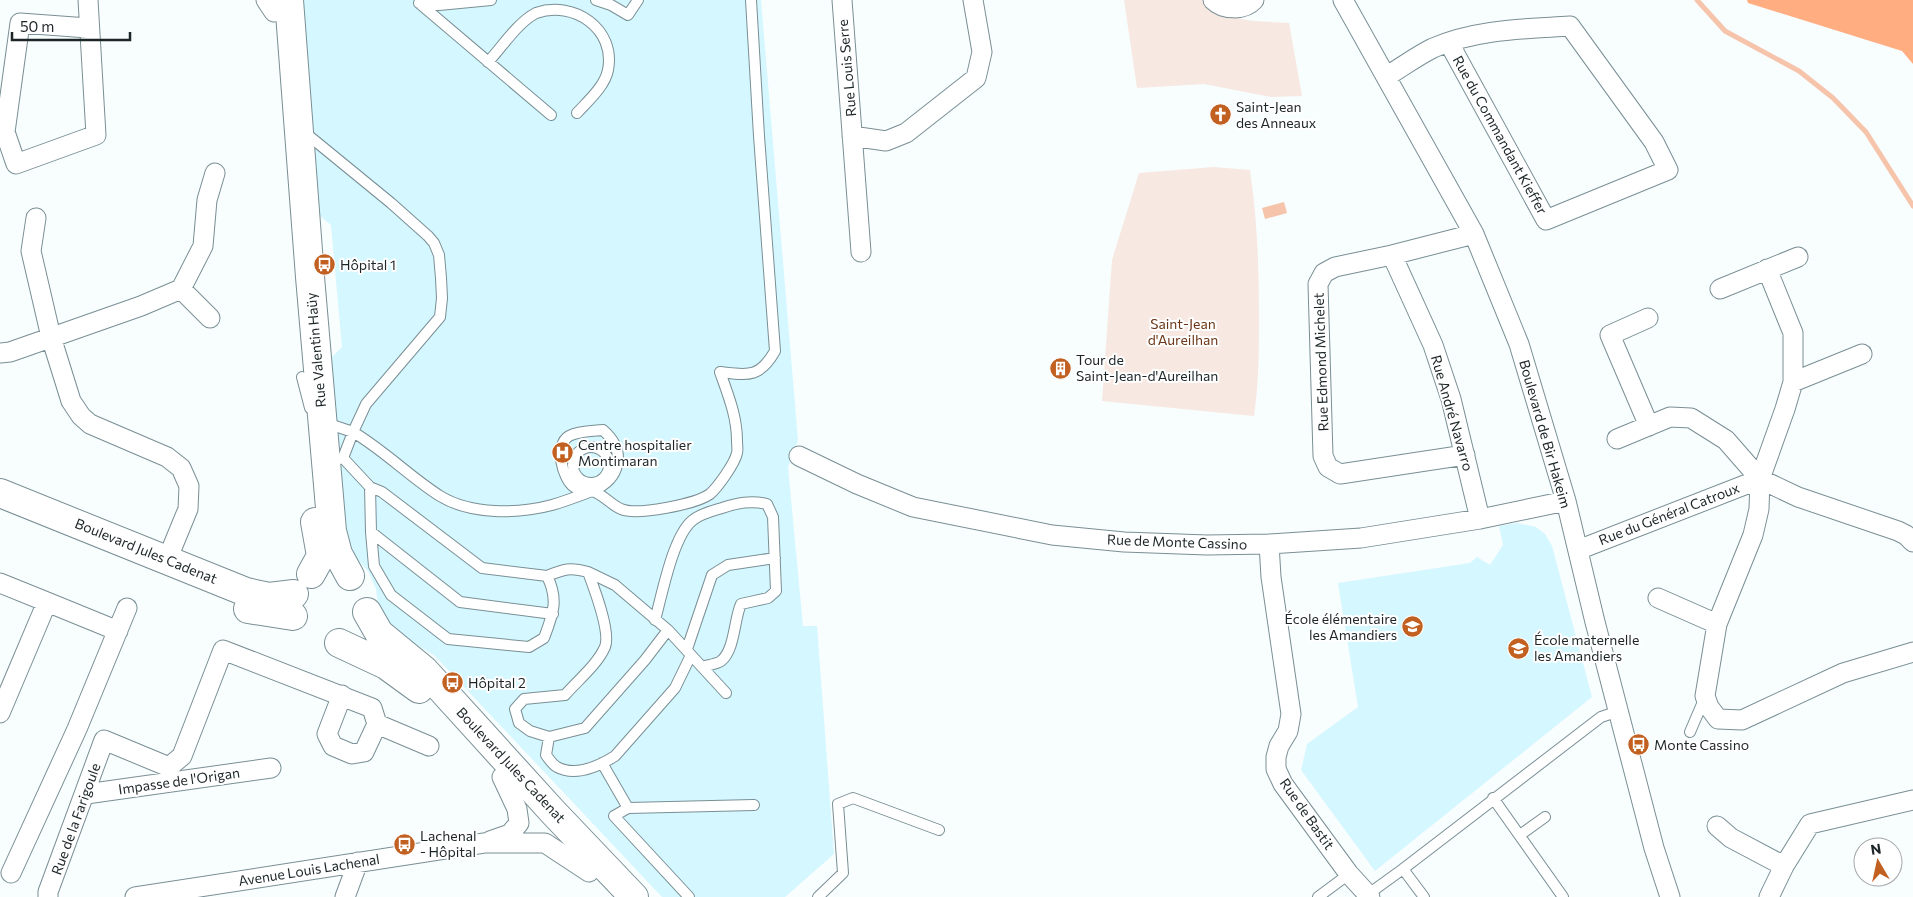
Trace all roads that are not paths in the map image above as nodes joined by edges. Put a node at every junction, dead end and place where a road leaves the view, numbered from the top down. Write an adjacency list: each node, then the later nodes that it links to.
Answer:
1 (88, 0): 13 (street)
2 (491, 0): 11 (lane)
3 (596, 0): 4 (lane)
4 (638, 0)
5 (751, 0): 45 (lane)
6 (842, 0): 20 (street, Rue Louis Serre)
7 (973, 0): 20 (street, Rue Louis Serre)
8 (1213, 0): 9 (street)
9 (1254, 0)
10 (1343, 0): 16 (street, Boulevard de Bir Hakeim)
11 (416, 2): 15 (lane)
12 (276, 3): 19 (street, Rue Valentin Haüy); 35 (street, Rue Valentin Haüy)
13 (88, 28): 13 (street)
14 (1449, 43): 14 (street, Rue du Commandant Kieffer); 16 (street, Rue du Commandant Kieffer)
15 (488, 62): 17 (lane); 18 (lane)
16 (1387, 76): 23 (street, Boulevard de Bir Hakeim)
17 (577, 113)
18 (551, 115)
19 (298, 128): 37 (street, Rue Valentin Haüy); 39 (lane)
20 (852, 136): 24 (street, Rue Louis Serre)
21 (215, 173): 28 (street)
22 (36, 218): 32 (street)
23 (1474, 234): 25 (street, Rue Edmond Michelet); 48 (street, Boulevard de Bir Hakeim)
24 (861, 252)
25 (1392, 254): 41 (street, Rue André Navarro); 41 (street, Rue Edmond Michelet)
26 (1798, 257): 27 (street)
27 (1767, 269): 29 (street); 36 (street)
28 (182, 288): 30 (street); 32 (street)
29 (1720, 289)
30 (210, 318)
31 (1648, 318): 38 (street)
32 (51, 337): 33 (street); 56 (street)
33 (0, 353)
34 (1862, 354): 36 (street)
35 (302, 377): 43 (lane); 66 (street, Rue Valentin Haüy)
36 (1793, 382): 44 (street)
37 (322, 422): 39 (lane); 43 (street, Rue Valentin Haüy)
38 (1648, 426): 40 (street); 44 (street)
39 (353, 432): 43 (lane); 45 (lane)
40 (1617, 439)
41 (1465, 455): 50 (street, Rue André Navarro)
42 (799, 456): 53 (street, Rue de Monte Cassino)
43 (334, 459): 46 (lane); 58 (street, Rue Valentin Haüy)
44 (1760, 479): 52 (street); 54 (street, Rue du Général Catroux); 68 (street)
45 (592, 487): 45 (lane)
46 (370, 488): 51 (lane); 59 (lane)
47 (0, 493): 56 (street, Boulevard Jules Cadenat)
48 (1566, 501): 50 (street, Rue de Monte Cassino); 54 (street, Boulevard de Bir Hakeim)
49 (0, 511): 66 (street, Boulevard Jules Cadenat)
50 (1480, 519): 53 (street, Rue de Monte Cassino)
51 (371, 532): 65 (lane); 65 (lane)
52 (1913, 542)
53 (1269, 544): 105 (street, Rue de Bastit)
54 (1578, 550): 78 (street, Boulevard de Bir Hakeim)
55 (775, 558): 67 (lane); 71 (lane); 73 (lane)
56 (167, 560): 66 (street, Boulevard Jules Cadenat)
57 (588, 572): 59 (lane); 67 (lane); 83 (lane)
58 (350, 576): 64 (street, Boulevard Jules Cadenat); 66 (street)
59 (547, 576): 65 (lane)
60 (0, 583): 62 (street)
61 (1658, 598): 68 (street)
62 (47, 602): 70 (street); 74 (street)
63 (127, 608): 70 (street)
64 (367, 612): 66 (street); 112 (street, Boulevard Jules Cadenat)
65 (553, 614)
66 (310, 618): 89 (street, Boulevard Jules Cadenat)
67 (655, 620): 69 (lane)
68 (1716, 624): 77 (street)
69 (668, 630): 71 (lane); 83 (lane)
70 (118, 631): 81 (street)
71 (689, 652): 73 (lane); 86 (lane)
72 (1913, 652): 77 (street)
73 (702, 667): 75 (lane)
74 (5, 685): 79 (street)
75 (726, 693)
76 (342, 695): 80 (street); 80 (street); 88 (street)
77 (1705, 696): 82 (lane)
78 (1619, 711): 91 (lane); 118 (street, Boulevard de Bir Hakeim)
79 (0, 713)
80 (377, 724): 85 (street)
81 (77, 729): 84 (street); 104 (street)
82 (1690, 732)
83 (549, 737): 86 (lane)
84 (104, 740): 88 (street); 90 (street, Rue de la Farigoule)
85 (429, 746)
86 (602, 764): 94 (lane)
87 (271, 768): 88 (street, Impasse de l'Origan)
88 (166, 775): 90 (street, Impasse de l'Origan)
89 (502, 777): 99 (street, Avenue Louis Lachenal); 103 (street, Boulevard Jules Cadenat)
90 (86, 794): 108 (street, Rue de la Farigoule)
91 (1493, 798): 98 (lane); 102 (lane)
92 (1913, 800): 101 (street)
93 (754, 805): 94 (lane)
94 (628, 808): 113 (lane)
95 (1545, 817): 98 (lane)
96 (1718, 826): 101 (street)
97 (939, 830): 114 (lane)
98 (1520, 835): 117 (lane)
99 (484, 843): 100 (street, Avenue Louis Lachenal); 103 (street, Avenue Louis Lachenal)
100 (358, 862): 106 (street, Avenue Louis Lachenal); 110 (street)
101 (1784, 866): 119 (street)
102 (1403, 868): 107 (lane); 116 (lane)
103 (589, 872): 111 (street, Boulevard Jules Cadenat)
104 (11, 873)
105 (1349, 874): 107 (street, Rue de Bastit); 115 (lane)
106 (187, 893): 109 (street, Avenue Louis Lachenal)
107 (1369, 896)
108 (48, 897)
109 (135, 897)
110 (345, 897)
111 (613, 897)
112 (634, 897)
113 (689, 897)
114 (818, 897)
115 (1318, 897)
116 (1424, 897)
117 (1563, 897)
118 (1670, 897)
119 (1769, 897)

